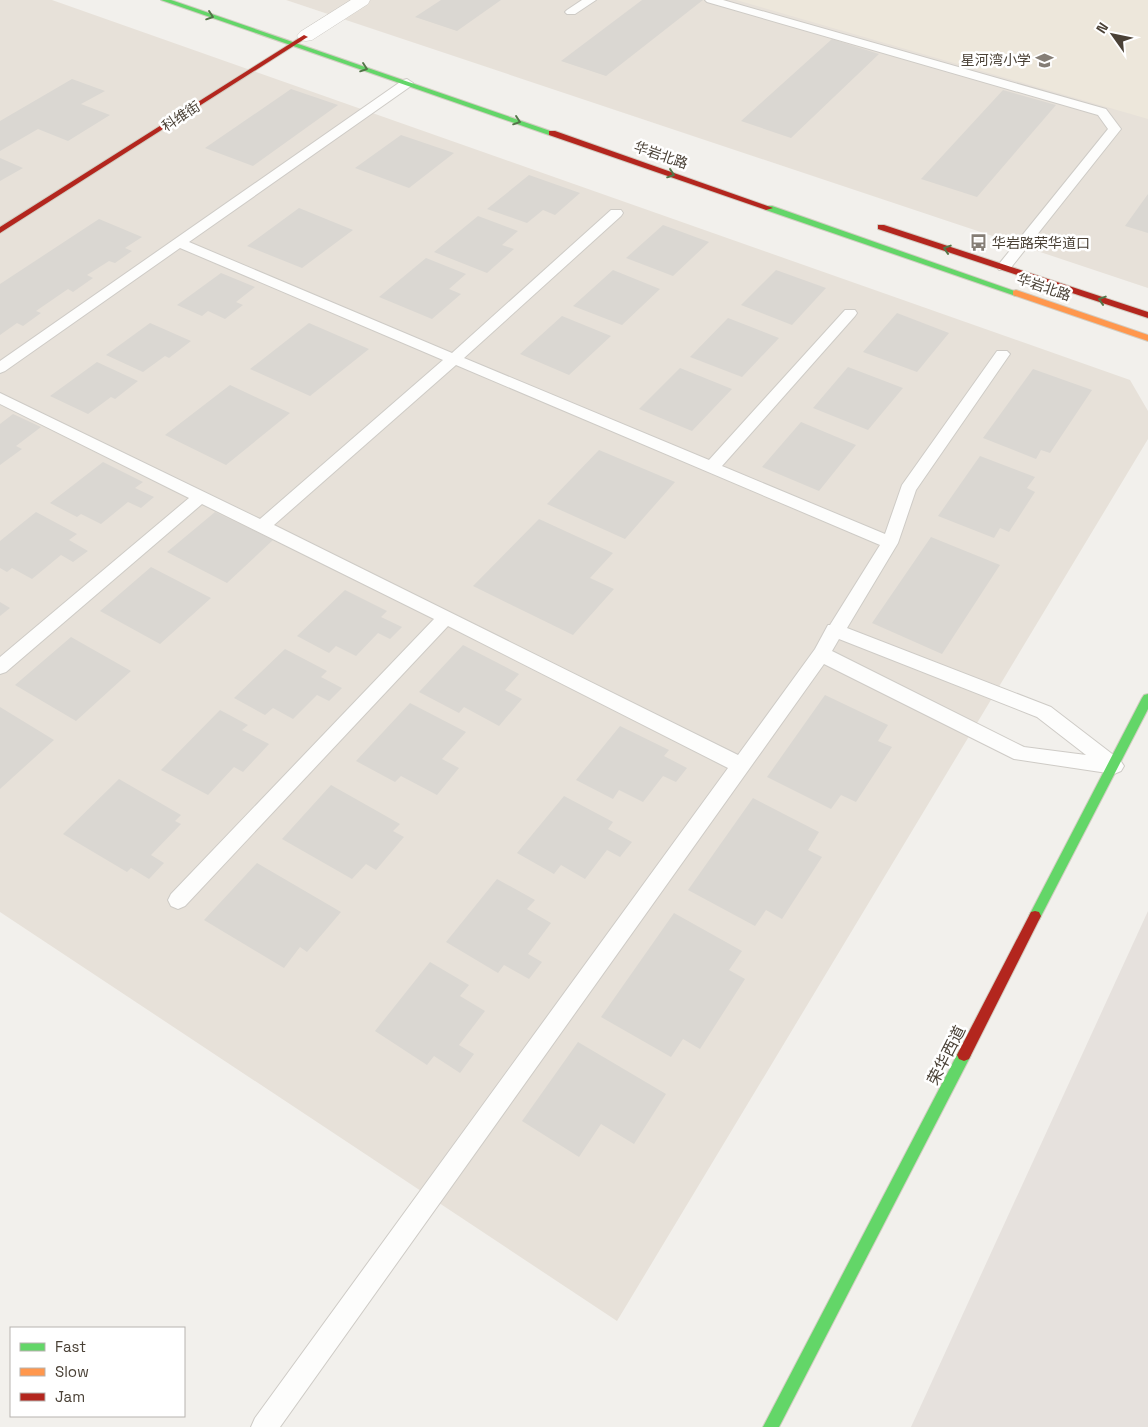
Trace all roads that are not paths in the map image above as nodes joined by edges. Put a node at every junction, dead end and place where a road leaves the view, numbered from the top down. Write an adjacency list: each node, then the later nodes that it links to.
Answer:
1 (164, 0): 7 (street, 华岩北路, one-way to 7)
2 (362, 0): 7 (street, 科维街)
3 (590, 0): 5 (lane)
4 (711, 0): 14 (lane)
5 (571, 12)
6 (287, 29): 7 (street, 华岩北路)
7 (300, 40): 8 (street, 华岩北路); 9 (street, 华岩北路, one-way to 9); 12 (street, 科维街)
8 (325, 42)
9 (407, 83): 13 (lane); 17 (street, 华岩北路, one-way to 17)
10 (616, 213): 19 (lane)
11 (872, 224): 14 (street, 华岩北路, one-way to 11)
12 (0, 232)
13 (179, 243): 19 (lane); 20 (lane)
14 (1004, 267): 16 (street, 华岩北路, one-way to 14)
15 (850, 312): 22 (lane)
16 (1148, 315)
17 (1148, 338)
18 (1002, 354): 25 (lane)
19 (454, 359): 22 (lane); 24 (lane)
20 (0, 368)
21 (0, 398): 23 (lane)
22 (711, 468): 25 (lane)
23 (200, 497): 24 (lane); 29 (lane)
24 (261, 527): 26 (lane)
25 (890, 543): 27 (lane)
26 (446, 617): 31 (lane); 33 (lane)
27 (834, 630): 28 (lane); 32 (lane)
28 (821, 654): 31 (lane); 32 (lane)
29 (0, 667)
30 (1148, 698): 32 (street, 荣华西道)
31 (740, 765): 34 (lane)
32 (1114, 766): 35 (street, 荣华西道)
33 (178, 900)
34 (264, 1427)
35 (771, 1427)

